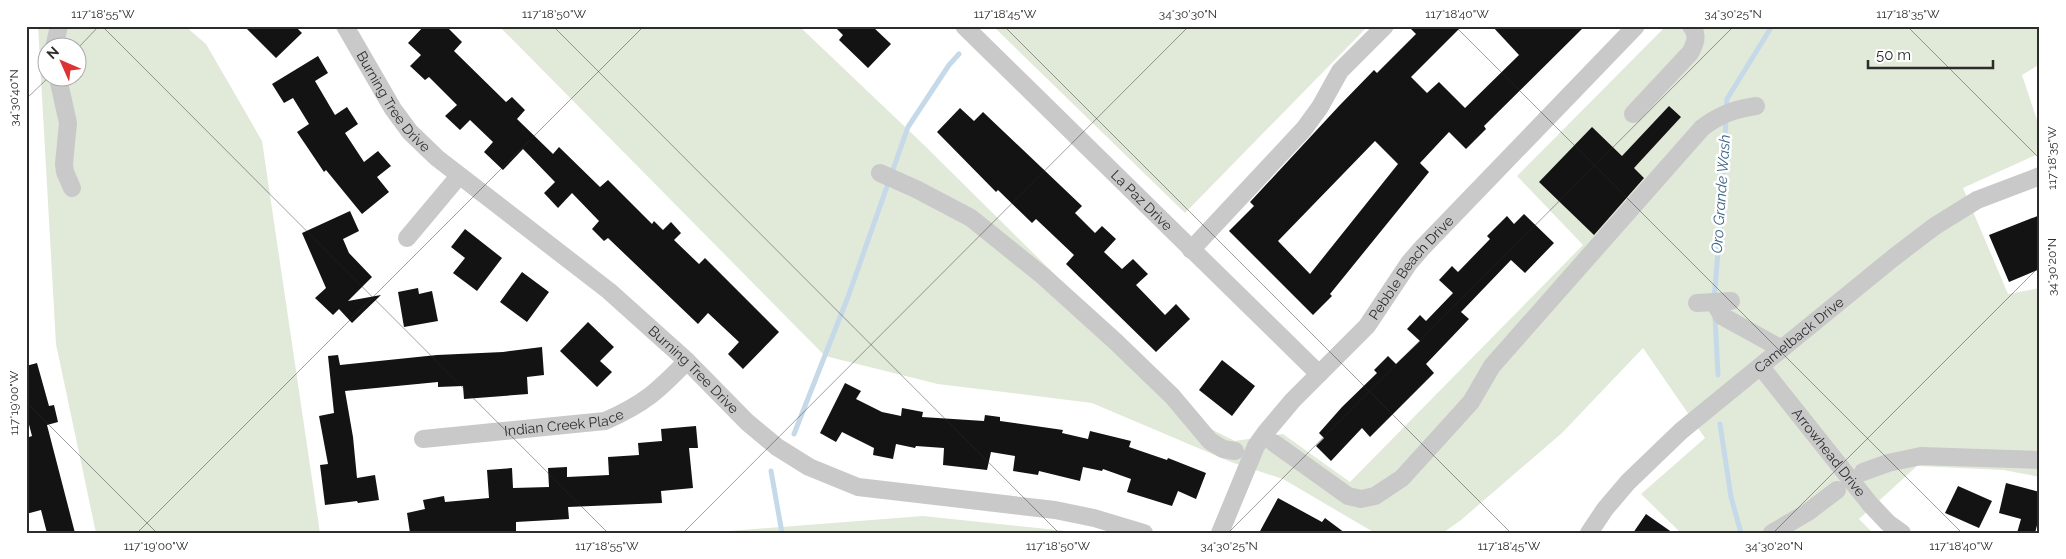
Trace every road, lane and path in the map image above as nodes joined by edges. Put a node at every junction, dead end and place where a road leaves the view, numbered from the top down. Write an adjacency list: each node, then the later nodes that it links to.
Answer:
1 (345, 26): 10 (street, Burning Tree Drive)
2 (964, 26): 14 (street, La Paz Drive)
3 (1385, 26): 14 (street)
4 (1636, 26): 19 (street, Pebble Beach Drive)
5 (1691, 26): 8 (street)
6 (60, 88): 12 (street)
7 (1756, 106): 21 (street)
8 (1633, 114)
9 (880, 174): 22 (street)
10 (459, 176): 13 (street); 17 (street, Burning Tree Drive)
11 (2040, 176): 16 (street, Camelback Drive)
12 (72, 188)
13 (407, 238)
14 (1191, 250): 19 (street, La Paz Drive)
15 (1714, 302): 16 (street)
16 (1782, 349): 18 (street, Camelback Drive)
17 (687, 361): 20 (street, Indian Creek Place); 26 (street, Burning Tree Drive)
18 (1761, 367): 28 (street, Camelback Drive); 30 (street, Arrowhead Drive)
19 (1319, 374): 27 (street, Pebble Beach Drive)
20 (422, 439)
21 (1274, 443)
22 (1235, 450)
23 (2040, 460): 24 (street)
24 (1863, 472)
25 (1837, 490): 29 (street)
26 (1144, 533)
27 (1220, 533)
28 (1589, 533)
29 (1772, 533)
30 (1902, 533)

